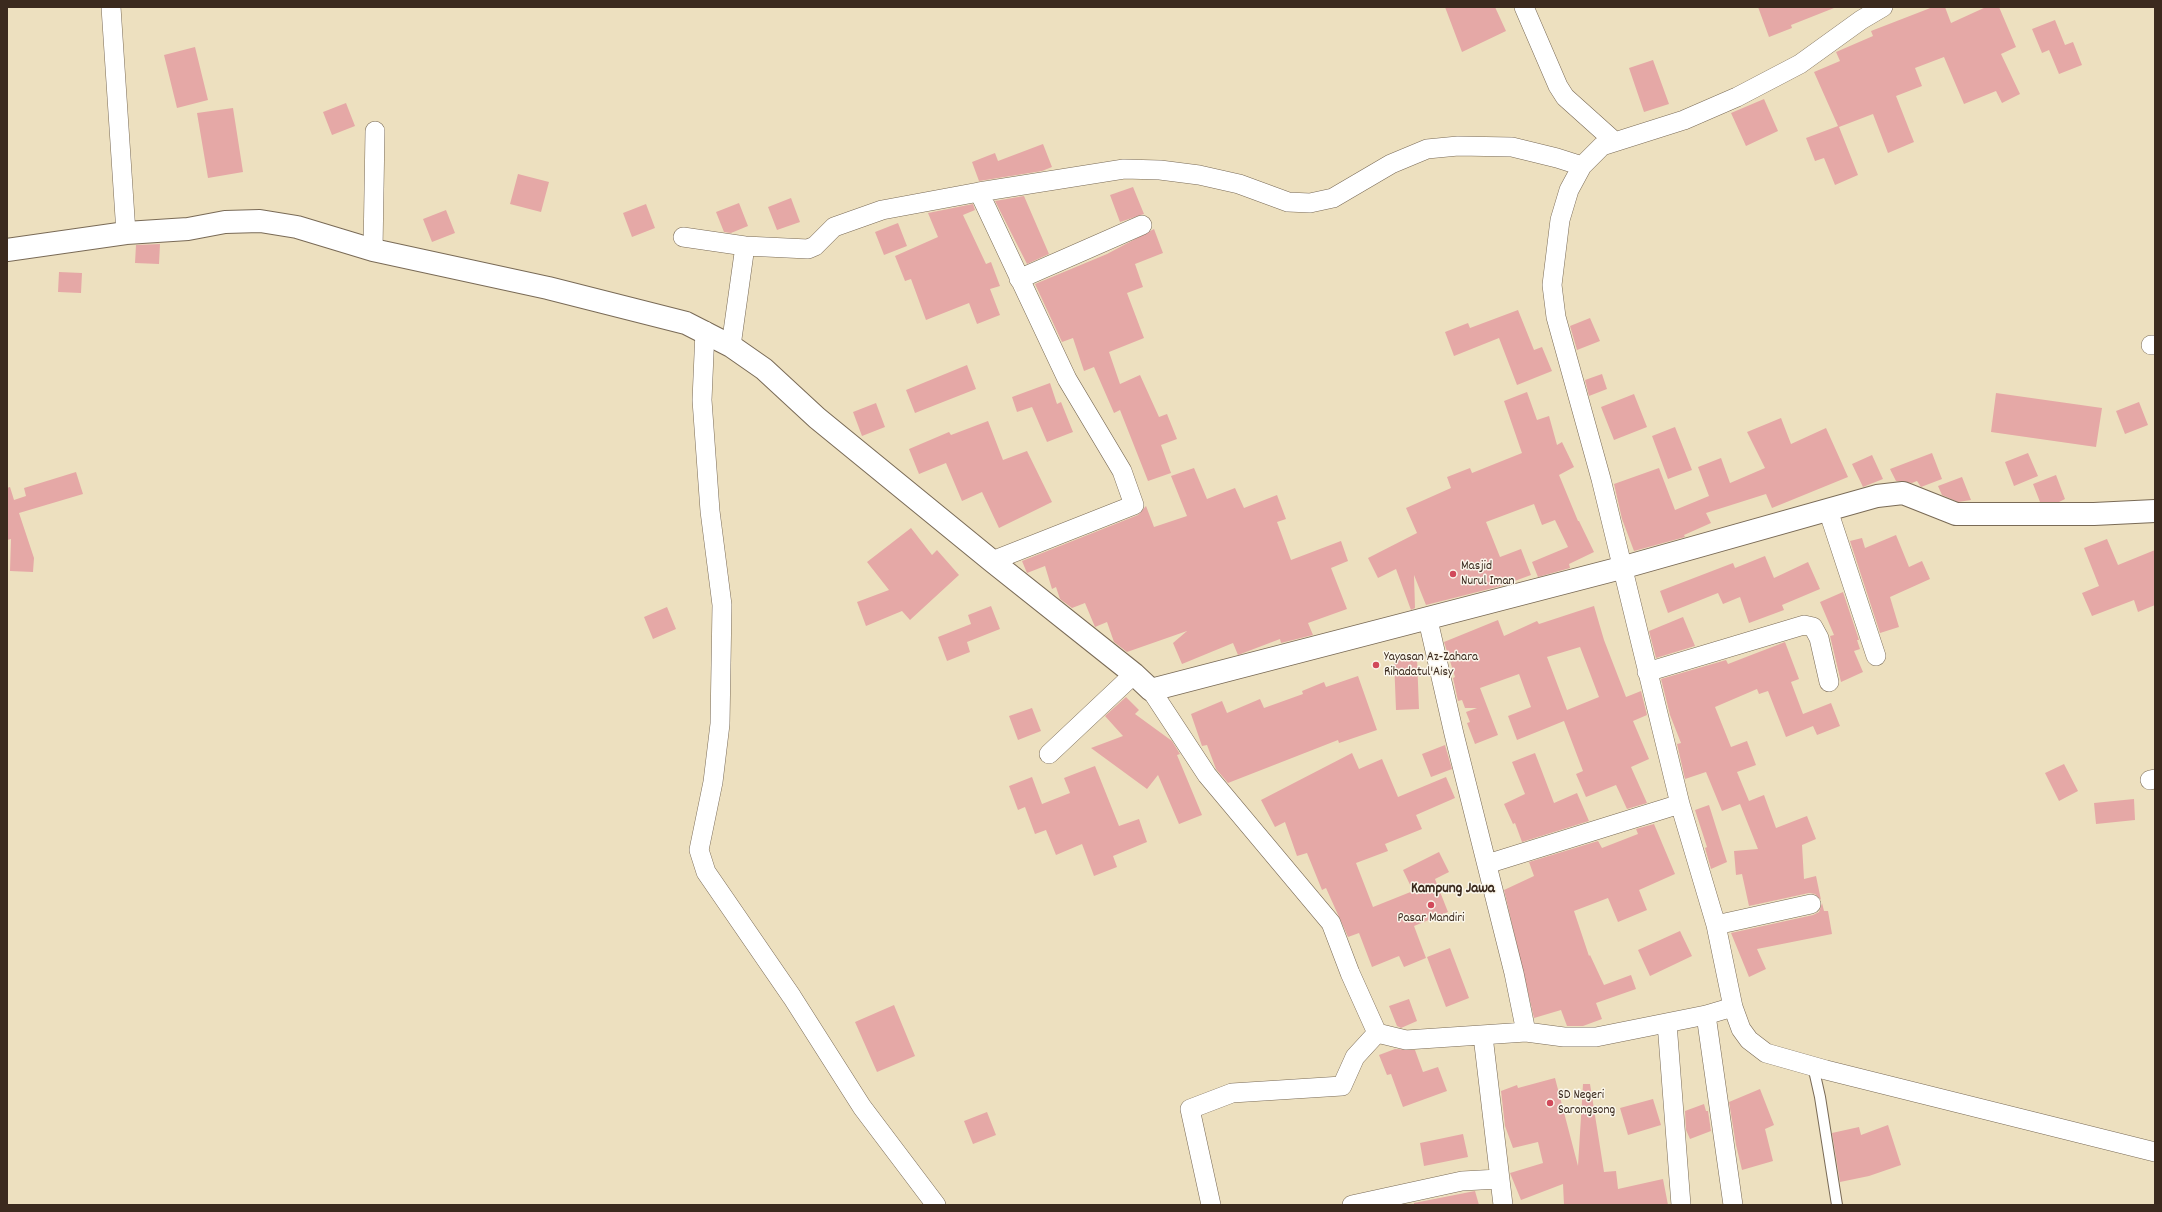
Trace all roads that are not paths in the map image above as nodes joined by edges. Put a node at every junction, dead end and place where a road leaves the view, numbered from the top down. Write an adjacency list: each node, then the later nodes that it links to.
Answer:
1 (111, 7): 8 (street)
2 (1524, 7): 5 (street)
3 (1883, 7): 5 (street)
4 (375, 131): 12 (street)
5 (1597, 152): 6 (street); 19 (street)
6 (980, 192): 10 (street); 13 (street)
7 (1142, 225): 13 (street)
8 (126, 233): 11 (street); 12 (street)
9 (683, 237): 10 (street)
10 (745, 246): 15 (street)
11 (7, 250)
12 (373, 250): 14 (street)
13 (1019, 279): 18 (street)
14 (705, 331): 15 (street); 40 (street)
15 (731, 346): 18 (street)
16 (1828, 510): 17 (street); 19 (street); 21 (street)
17 (2155, 512)
18 (992, 561): 23 (street)
19 (1621, 568): 20 (street); 22 (street)
20 (1428, 620): 25 (street); 28 (street)
21 (1876, 656)
22 (1647, 672): 24 (street); 27 (street)
23 (1134, 674): 25 (street); 26 (street)
24 (1830, 682)
25 (1151, 690): 35 (street)
26 (1049, 754)
27 (1680, 804): 28 (street); 30 (street)
28 (1487, 864): 34 (street)
29 (1811, 904): 30 (street)
30 (1716, 925): 31 (street)
31 (1733, 1007): 32 (street); 37 (street)
32 (1706, 1015): 33 (street); 45 (street)
33 (1667, 1023): 34 (street); 44 (street)
34 (1526, 1032): 36 (street)
35 (1377, 1033): 36 (street); 41 (street)
36 (1483, 1036): 39 (street)
37 (1813, 1066): 38 (street); 46 (lane)
38 (2155, 1152)
39 (1499, 1178): 42 (street); 43 (street)
40 (936, 1205)
41 (1212, 1205)
42 (1352, 1205)
43 (1503, 1205)
44 (1681, 1205)
45 (1733, 1205)
46 (1836, 1205)

